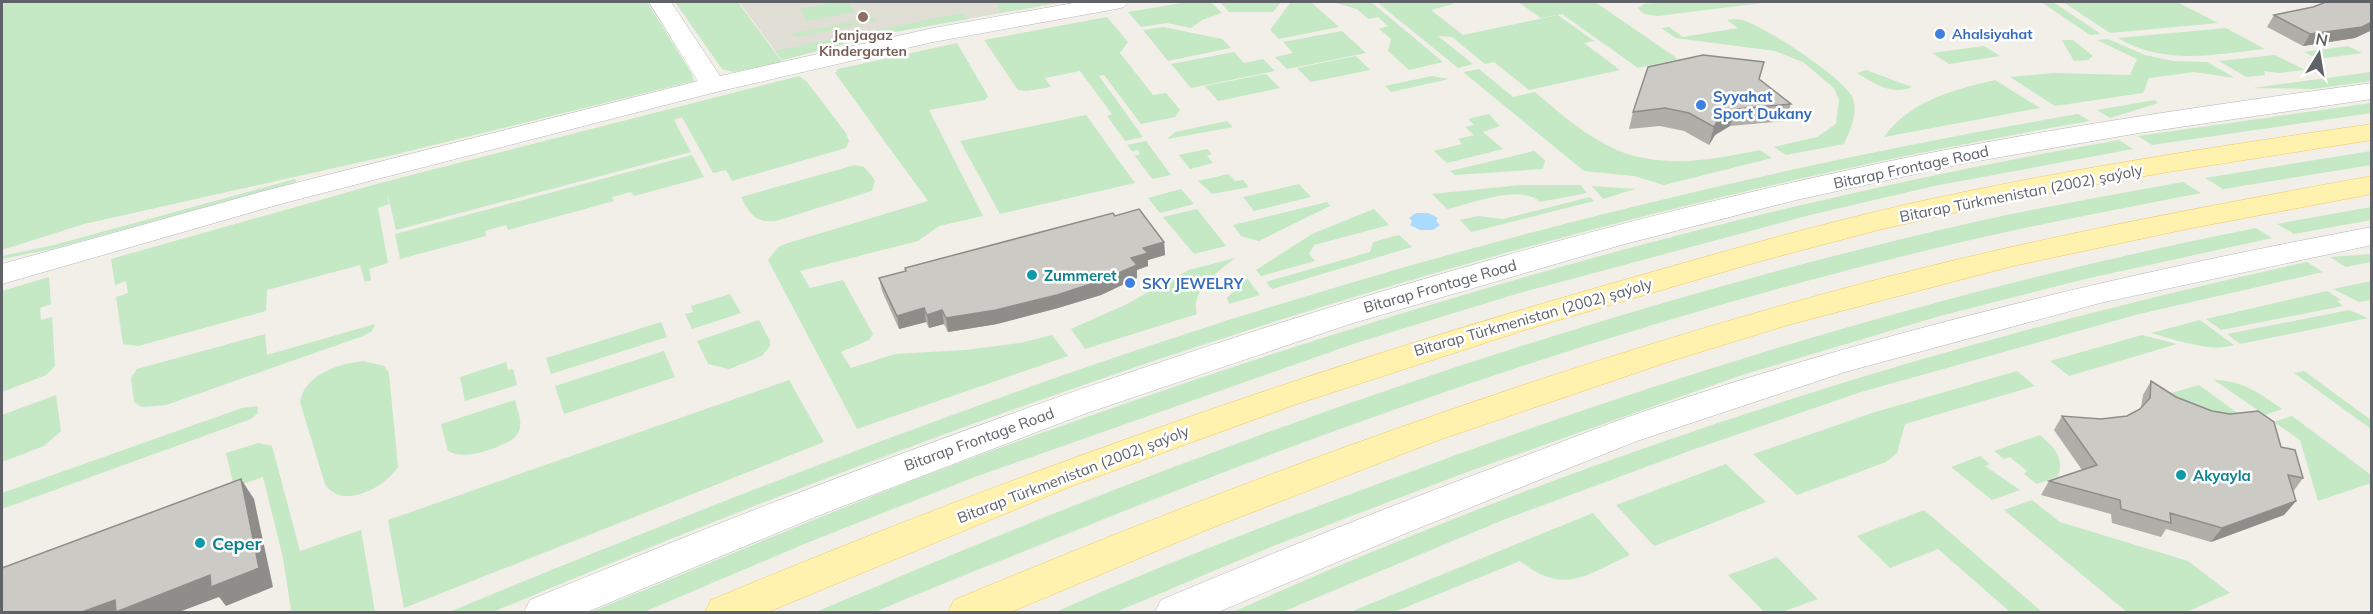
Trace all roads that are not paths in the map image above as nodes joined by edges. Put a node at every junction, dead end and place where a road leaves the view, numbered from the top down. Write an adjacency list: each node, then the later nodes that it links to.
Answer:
1 (660, 2): 3 (street)
2 (1116, 2): 3 (street)
3 (713, 85): 8 (street)
4 (2372, 91): 9 (street, Bitarap Frontage Road)
5 (2372, 132): 10 (main road, Bitarap Türkmenistan (2002) şaýoly)
6 (2372, 185): 11 (main road)
7 (2372, 236): 12 (street)
8 (2, 274)
9 (545, 612)
10 (726, 612)
11 (969, 612)
12 (1176, 612)

